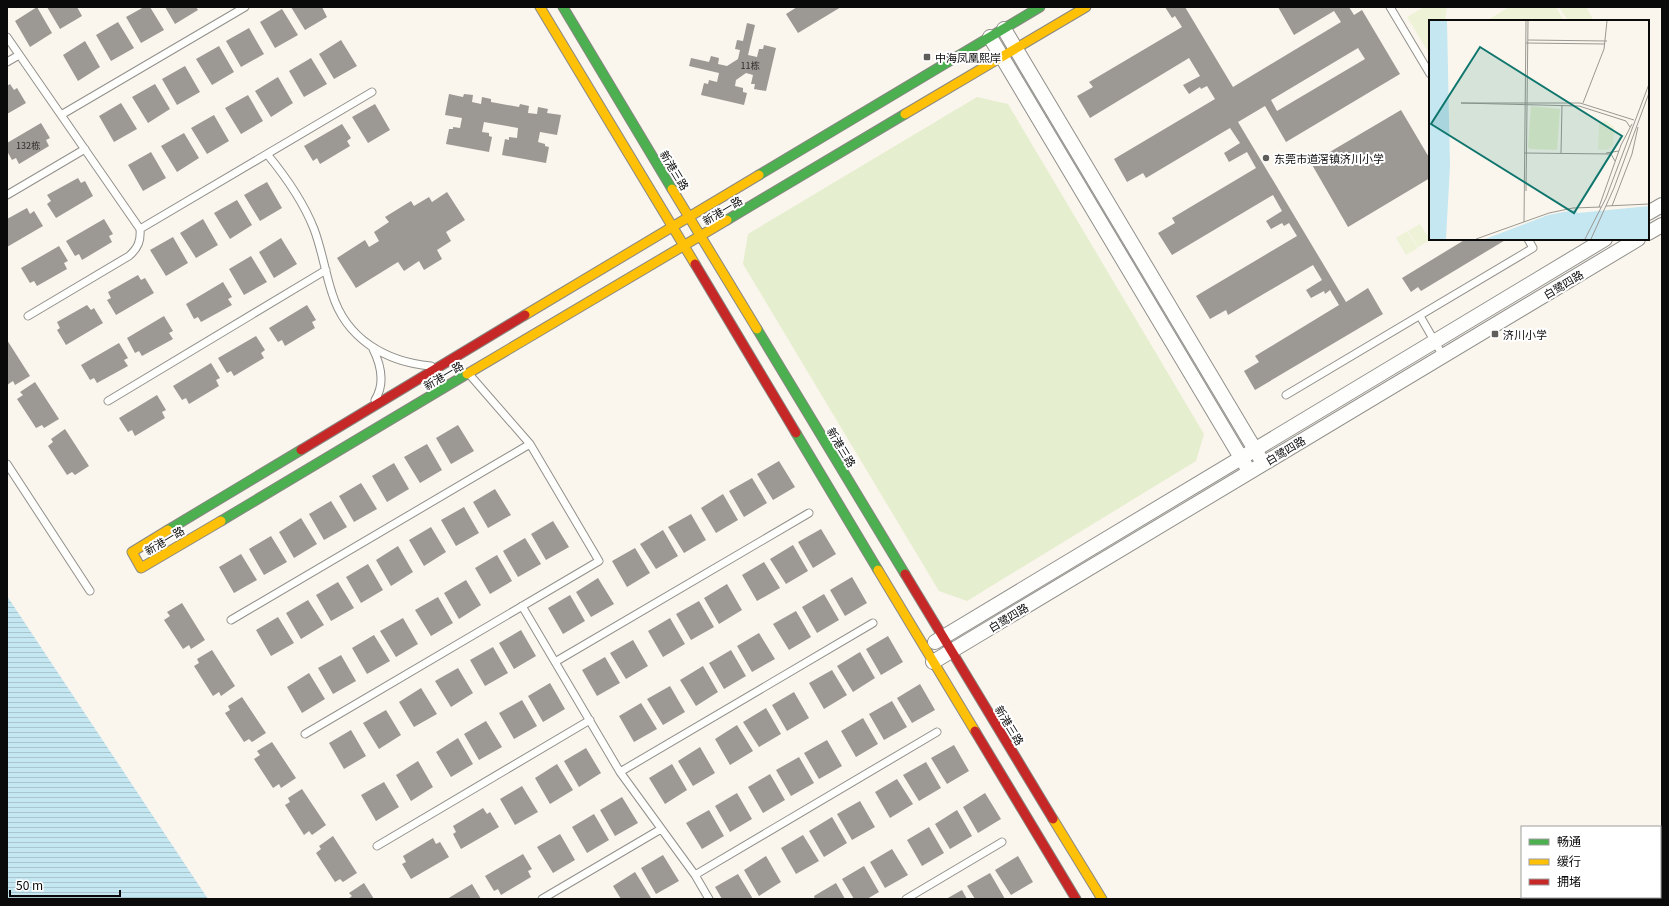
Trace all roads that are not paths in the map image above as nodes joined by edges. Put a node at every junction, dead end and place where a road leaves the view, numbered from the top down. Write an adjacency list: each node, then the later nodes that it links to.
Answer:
1 (245, 7): 16 (lane)
2 (540, 7): 24 (street)
3 (563, 7): 22 (street, 新港三路)
4 (1040, 7): 7 (street, 新港一路)
5 (1086, 7): 10 (street, 新港一路)
6 (1390, 7): 14 (lane)
7 (1004, 29): 9 (street, 新港一路); 10 (street)
8 (7, 37): 11 (lane)
9 (990, 37): 12 (street); 22 (street, 新港一路)
10 (1016, 49): 12 (street, 新港一路); 44 (street)
11 (19, 55): 13 (lane); 16 (lane)
12 (1002, 57): 27 (street, 新港一路); 45 (street)
13 (7, 62)
14 (1429, 72)
15 (372, 92): 18 (lane)
16 (61, 115): 17 (lane)
17 (85, 149): 19 (lane); 25 (lane)
18 (267, 154): 25 (lane); 32 (lane)
19 (7, 195)
20 (1662, 205): 21 (street)
21 (1649, 212)
22 (689, 216): 24 (street, 新港一路); 27 (street, 新港三路)
23 (1662, 225): 26 (street)
24 (672, 227): 31 (street); 38 (street, 新港一路)
25 (140, 229): 33 (lane)
26 (1649, 232)
27 (702, 236): 31 (street, 新港一路); 54 (street, 新港三路)
28 (1529, 240): 34 (lane)
29 (1603, 240): 35 (street, 白鹭四路)
30 (1636, 240): 37 (street, 白鹭四路)
31 (684, 247): 39 (street, 新港一路); 55 (street)
32 (326, 270): 36 (lane); 41 (lane)
33 (28, 316)
34 (1420, 316): 35 (lane); 40 (lane)
35 (1435, 342): 37 (lane); 44 (street, 白鹭四路)
36 (373, 349): 38 (lane); 42 (lane)
37 (1443, 356): 46 (street, 白鹭四路)
38 (440, 366): 42 (street, 新港一路)
39 (469, 374): 42 (street, 新港一路); 43 (lane)
40 (1286, 396)
41 (108, 401)
42 (370, 408)
43 (530, 444): 51 (lane); 52 (lane)
44 (1255, 450): 45 (street, 白鹭四路); 46 (street)
45 (1241, 458): 48 (street); 54 (street, 白鹭四路)
46 (1263, 463): 48 (street, 白鹭四路)
47 (7, 464): 50 (lane)
48 (1249, 472): 56 (street, 白鹭四路)
49 (809, 513): 57 (lane)
50 (90, 591)
51 (522, 606): 57 (lane); 61 (lane)
52 (231, 620)
53 (873, 623): 62 (lane)
54 (943, 638): 55 (street, 白鹭四路); 56 (street, 新港三路)
55 (925, 648): 58 (street)
56 (951, 651): 58 (street, 白鹭四路); 71 (street, 新港三路)
57 (555, 662): 59 (lane)
58 (933, 662): 67 (street)
59 (590, 720): 62 (lane); 65 (lane)
60 (937, 732): 66 (lane)
61 (305, 734)
62 (620, 772): 63 (lane)
63 (661, 829): 66 (lane); 68 (lane)
64 (1002, 842): 70 (lane)
65 (377, 846)
66 (695, 875): 69 (lane)
67 (1073, 898)
68 (542, 899)
69 (709, 899)
70 (906, 899)
71 (1102, 899)

